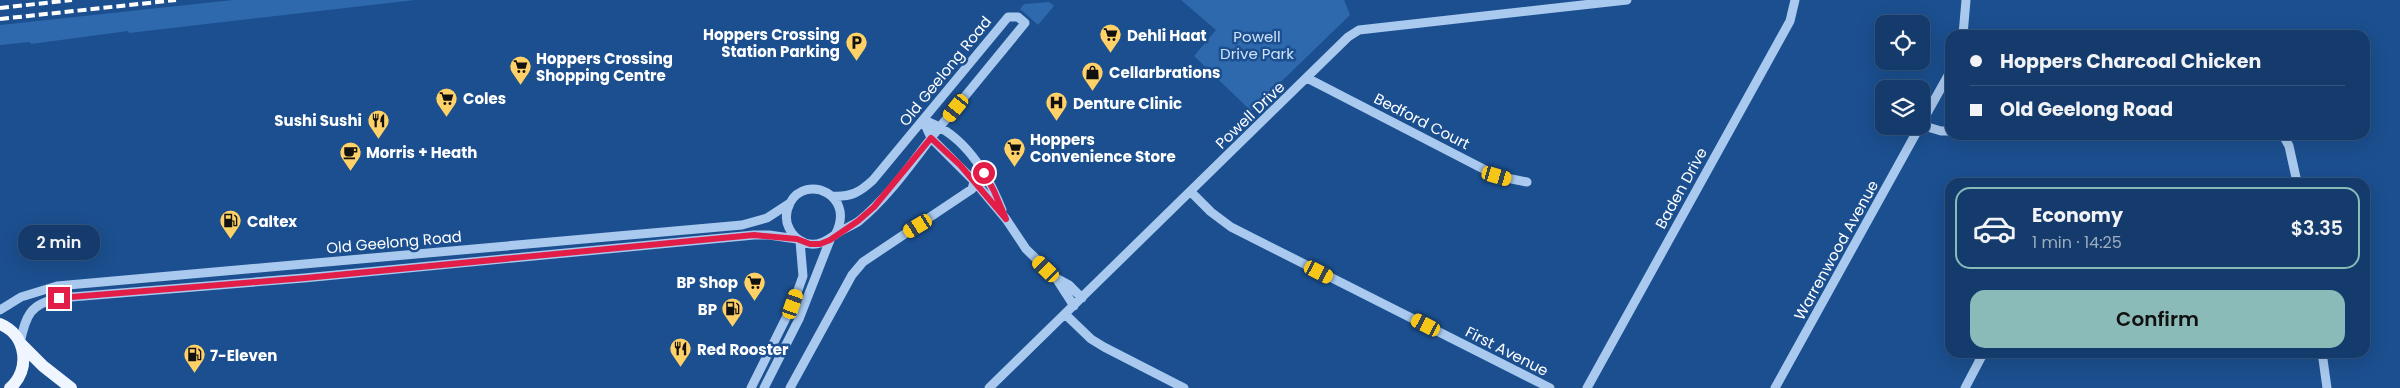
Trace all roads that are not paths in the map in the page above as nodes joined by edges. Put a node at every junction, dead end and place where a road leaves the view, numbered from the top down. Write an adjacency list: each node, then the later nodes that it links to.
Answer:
1 (1627, 0): 5 (street, Powell Drive)
2 (1795, 0): 53 (street, Baden Drive)
3 (1966, 0): 4 (street)
4 (1963, 30)
5 (1307, 78): 20 (street, Bedford Court); 21 (street, Powell Drive)
6 (1945, 81): 7 (street, Warrenwood Avenue)
7 (1930, 109)
8 (923, 120): 9 (street); 9 (street, Old Geelong Road); 13 (street); 22 (street, Old Geelong Road)
9 (941, 126): 13 (street, Old Geelong Road); 15 (street)
10 (1930, 128): 11 (street)
11 (1945, 132)
12 (1915, 135): 54 (street, Warrenwood Avenue)
13 (931, 138): 16 (street); 25 (street, Old Geelong Road)
14 (2286, 140): 18 (street)
15 (964, 145): 16 (street); 17 (street)
16 (960, 165): 17 (street); 19 (street)
17 (979, 165): 19 (street); 24 (street)
18 (2296, 178)
19 (975, 182): 24 (street); 49 (street)
20 (1527, 182)
21 (1191, 192): 37 (street, Powell Drive); 52 (street, First Avenue)
22 (832, 196): 23 (street); 25 (street)
23 (790, 203): 26 (street, Old Geelong Road); 27 (street)
24 (1006, 219): 32 (street)
25 (833, 237): 27 (street); 48 (street)
26 (570, 240): 28 (street); 29 (street, Old Geelong Road)
27 (798, 240): 28 (street, Old Geelong Road); 47 (street)
28 (572, 253): 31 (street, Old Geelong Road)
29 (303, 264): 30 (street, Old Geelong Road); 31 (street)
30 (187, 275): 33 (street, Old Geelong Road); 35 (street)
31 (304, 278): 35 (street, Old Geelong Road)
32 (1056, 278): 37 (street); 38 (street)
33 (144, 279): 34 (street, Old Geelong Road); 36 (street)
34 (132, 280): 36 (street); 39 (street, Old Geelong Road)
35 (183, 288): 36 (street, Old Geelong Road)
36 (140, 292): 42 (street, Old Geelong Road)
37 (1082, 298): 38 (street, Powell Drive)
38 (1074, 306): 40 (street, Powell Drive)
39 (0, 310)
40 (1065, 314): 50 (street, Powell Drive); 51 (street)
41 (0, 324): 42 (main road)
42 (20, 343): 45 (main road); 46 (main road)
43 (1981, 358): 55 (street)
44 (2323, 358): 56 (street)
45 (10, 388)
46 (72, 388)
47 (751, 388)
48 (764, 388)
49 (790, 388)
50 (989, 388)
51 (1184, 388)
52 (1550, 388)
53 (1587, 388)
54 (1775, 388)
55 (1965, 388)
56 (2326, 388)

